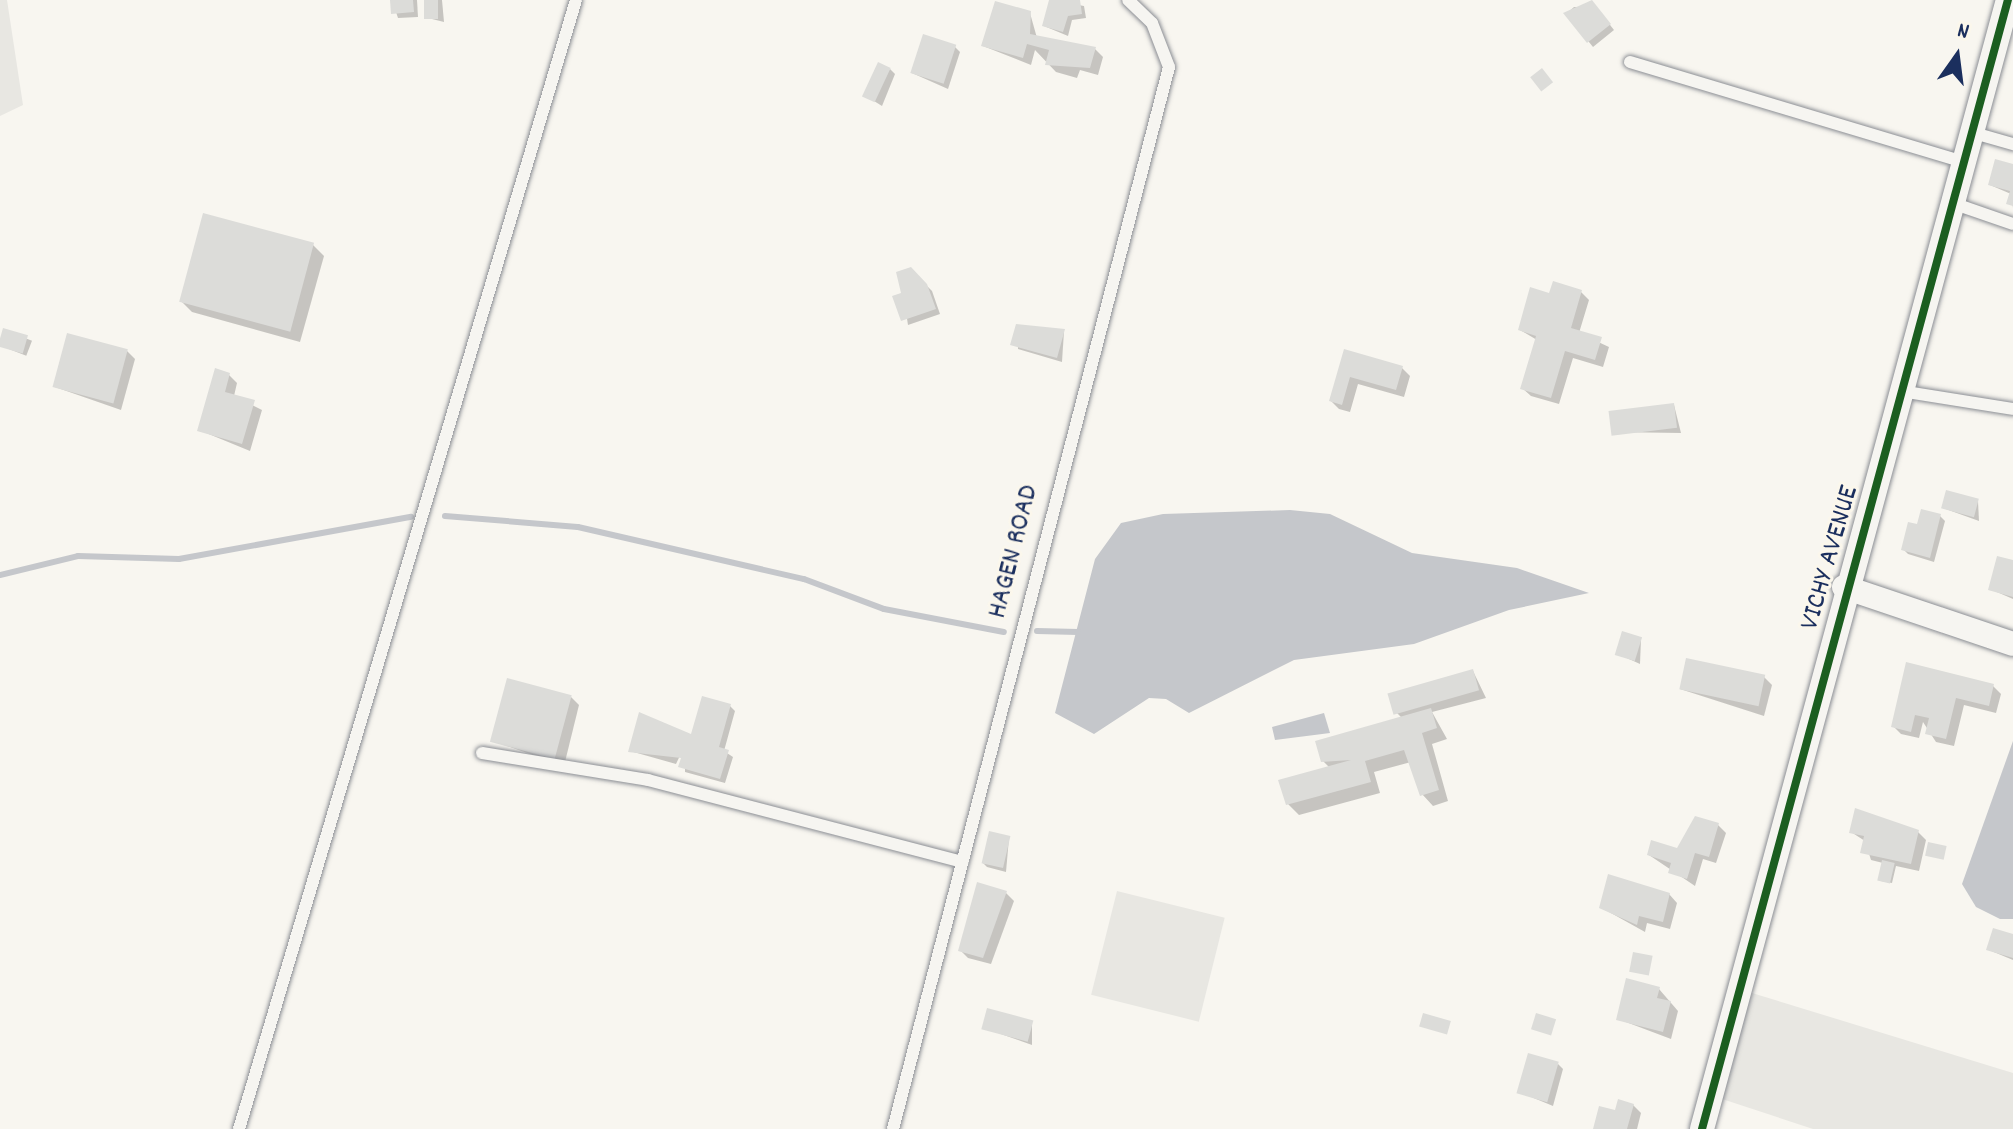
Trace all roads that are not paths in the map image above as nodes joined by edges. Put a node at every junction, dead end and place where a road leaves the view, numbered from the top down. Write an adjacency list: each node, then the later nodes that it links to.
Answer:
1 (576, 0): 16 (lane)
2 (1128, 0): 15 (lane, HAGEN ROAD)
3 (2008, 0): 5 (street, VICHY AVENUE)
4 (1630, 62): 7 (lane)
5 (1974, 133): 6 (lane); 7 (street, VICHY AVENUE)
6 (2013, 144)
7 (1966, 163): 8 (street, VICHY AVENUE)
8 (1955, 204): 9 (lane); 10 (street, VICHY AVENUE)
9 (2013, 224)
10 (1907, 392): 11 (lane); 12 (street, VICHY AVENUE)
11 (2013, 409)
12 (1844, 587): 13 (street); 18 (street, VICHY AVENUE)
13 (2013, 644)
14 (482, 753): 15 (lane)
15 (962, 862): 17 (lane, HAGEN ROAD)
16 (239, 1129)
17 (893, 1129)
18 (1702, 1129)

